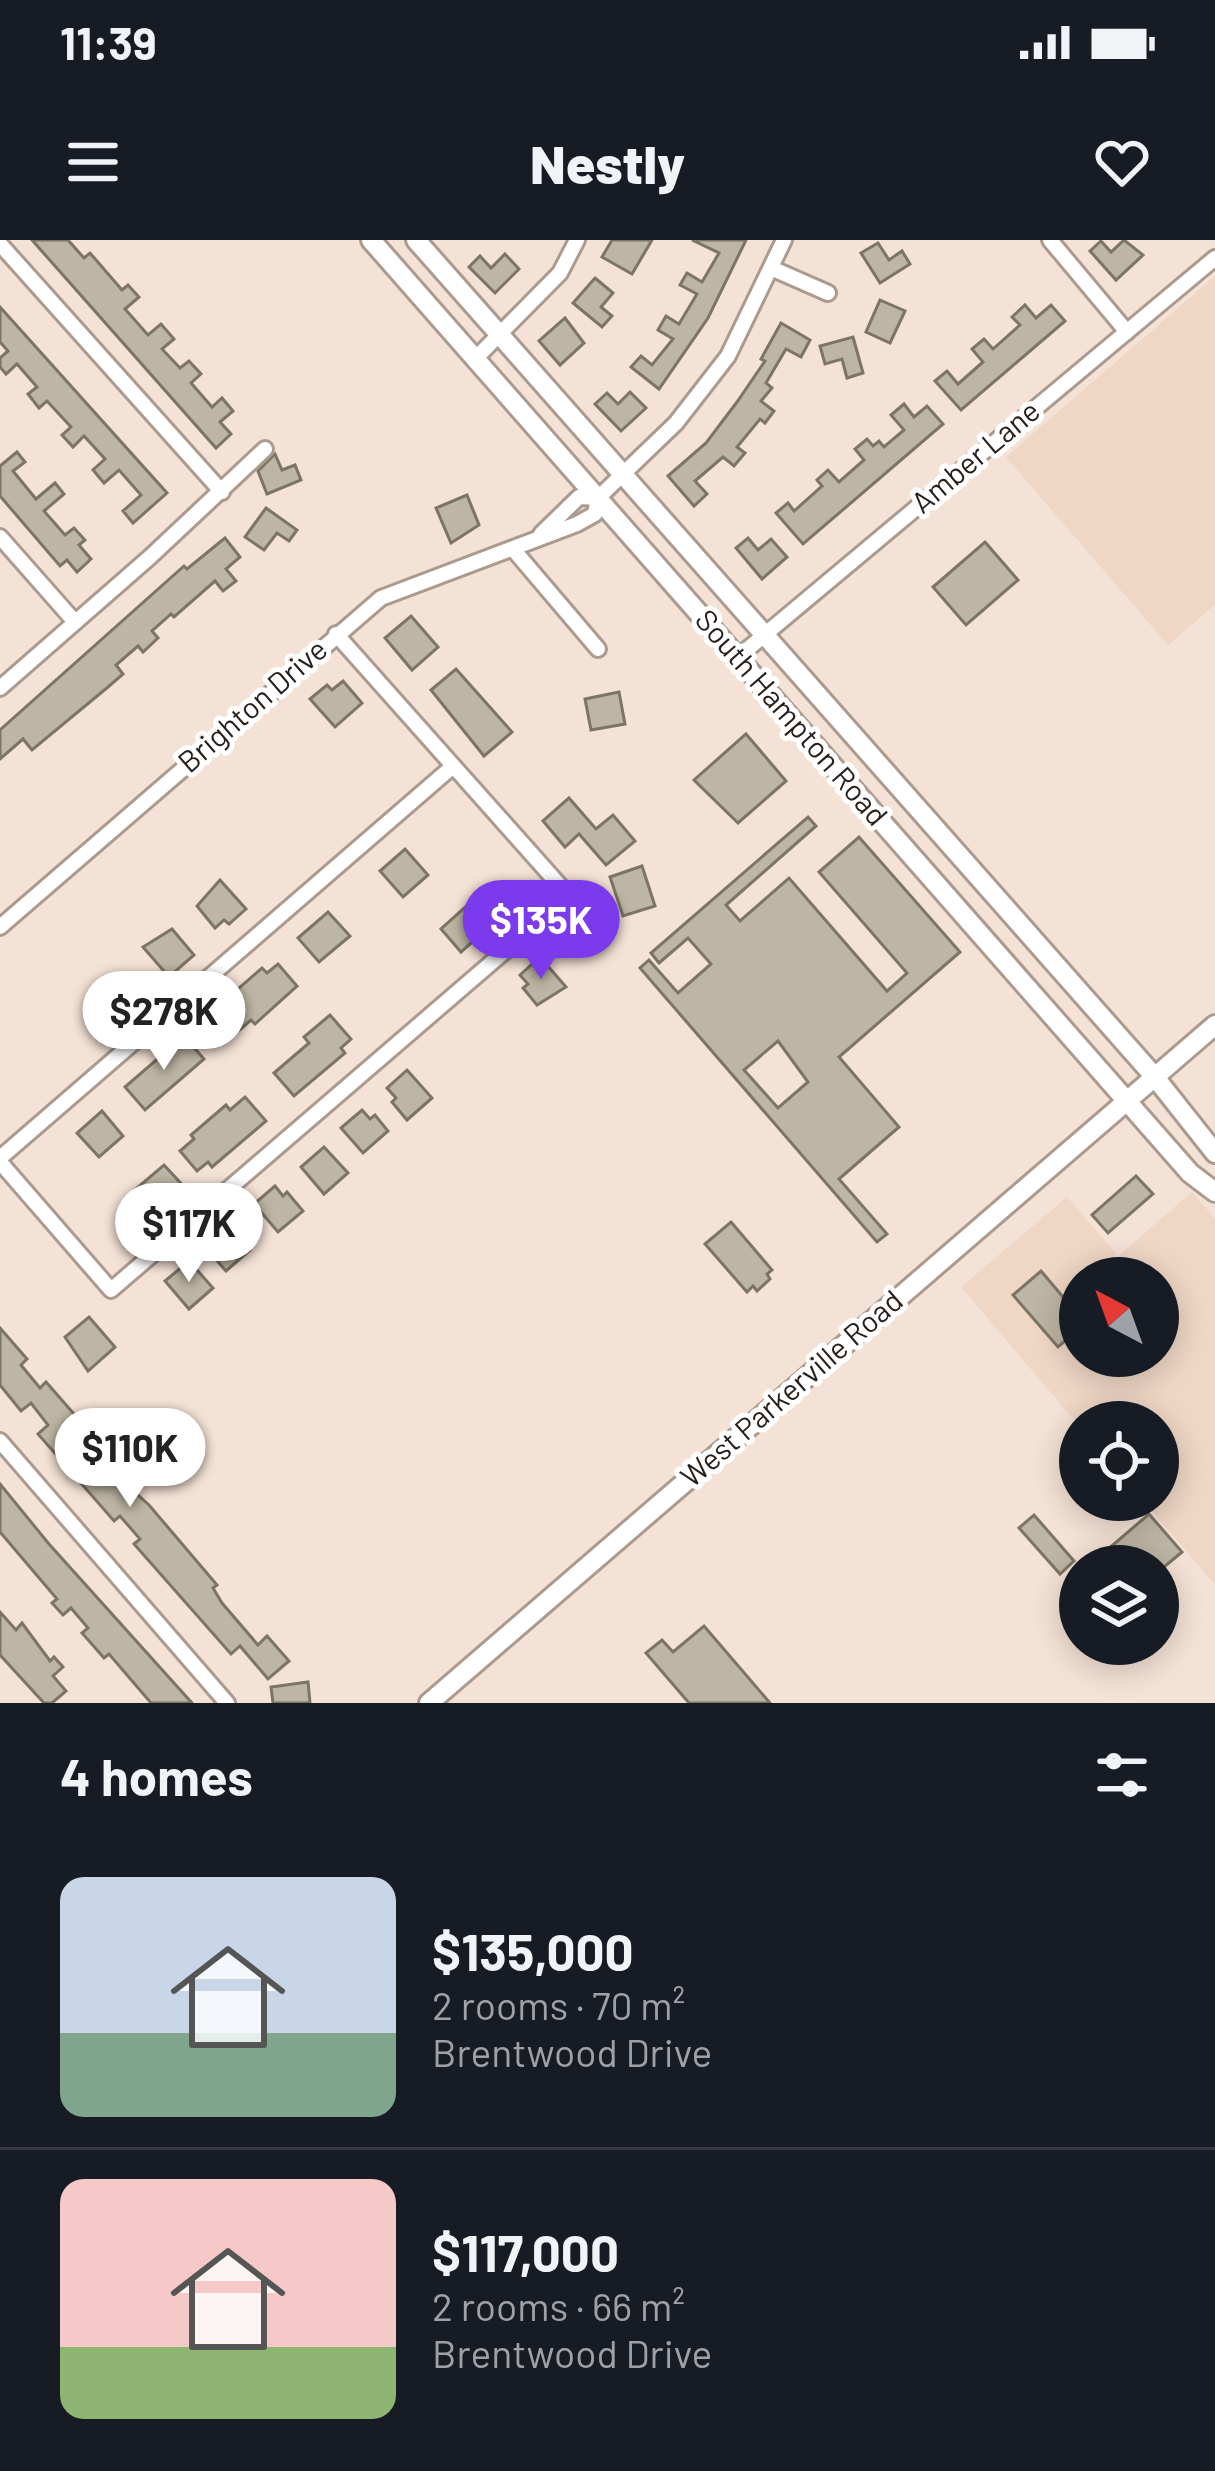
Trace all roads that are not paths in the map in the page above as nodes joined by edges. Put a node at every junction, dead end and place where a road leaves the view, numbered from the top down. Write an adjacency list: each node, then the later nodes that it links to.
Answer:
1 (371, 240): 12 (main road, South Hampton Road)
2 (416, 240): 11 (main road, South Hampton Road)
3 (577, 240): 11 (street)
4 (784, 240): 8 (street)
5 (1050, 240): 10 (street)
6 (0, 244): 15 (street)
7 (1215, 258): 10 (street, Amber Lane)
8 (771, 268): 9 (street); 14 (street)
9 (829, 293)
10 (1127, 332): 21 (street, Amber Lane)
11 (501, 336): 12 (street); 14 (main road, South Hampton Road)
12 (476, 358): 16 (main road, South Hampton Road)
13 (265, 448): 15 (street)
14 (624, 475): 16 (street); 21 (main road, South Hampton Road)
15 (222, 492): 19 (street)
16 (598, 498): 18 (street, Brighton Drive); 23 (main road, South Hampton Road)
17 (0, 537): 19 (street)
18 (513, 549): 20 (street, Brighton Drive); 22 (street)
19 (75, 622): 24 (street)
20 (336, 634): 25 (street); 26 (street, Brighton Drive)
21 (765, 635): 23 (street, Amber Lane); 28 (main road, South Hampton Road)
22 (598, 649)
23 (738, 658): 29 (main road, South Hampton Road)
24 (0, 688)
25 (452, 767): 31 (street); 31 (street)
26 (0, 927)
27 (1215, 1024): 28 (main road, West Parkerville Road)
28 (1154, 1076): 29 (main road, West Parkerville Road); 30 (main road, South Hampton Road)
29 (1127, 1100): 32 (main road, South Hampton Road); 35 (main road, West Parkerville Road)
30 (1215, 1153)
31 (0, 1160)
32 (1215, 1192)
33 (0, 1441): 34 (street)
34 (227, 1703)
35 (429, 1703)

